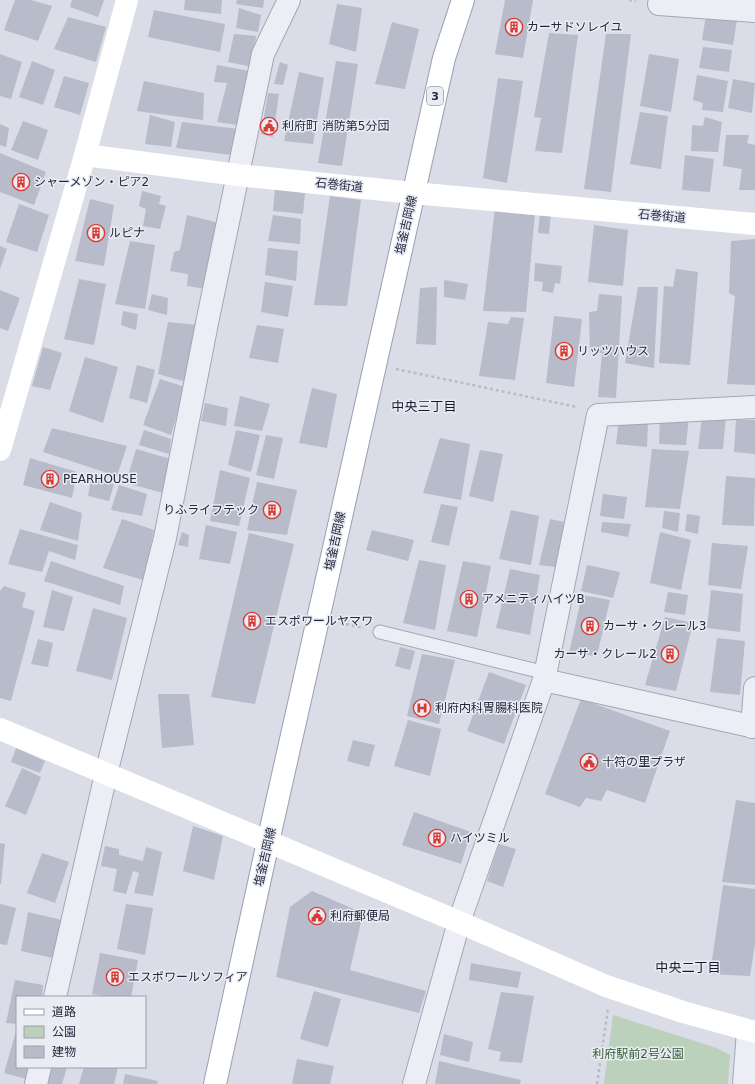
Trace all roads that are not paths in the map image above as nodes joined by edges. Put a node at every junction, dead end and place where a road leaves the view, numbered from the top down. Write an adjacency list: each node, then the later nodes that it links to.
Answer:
1 (127, 0): 6 (street)
2 (289, 0): 7 (street)
3 (464, 0): 8 (street, 塩釜吉岡線 / 3)
4 (660, 0): 5 (street)
5 (755, 11)
6 (84, 155): 7 (street, 石巻街道); 11 (street)
7 (238, 175): 8 (street, 石巻街道); 17 (street)
8 (413, 193): 9 (street, 石巻街道); 18 (street, 塩釜吉岡線 / 3)
9 (755, 224)
10 (755, 407): 13 (street)
11 (0, 450)
12 (380, 632): 13 (lane)
13 (545, 677): 15 (street); 19 (street)
14 (755, 688): 15 (street)
15 (753, 727)
16 (0, 729): 17 (street)
17 (106, 774): 18 (street); 20 (street)
18 (268, 842): 19 (street); 24 (street, 塩釜吉岡線 / 3)
19 (460, 922): 21 (street); 25 (street)
20 (55, 996)
21 (752, 1031): 26 (street)
22 (40, 1068): 23 (street)
23 (36, 1084)
24 (215, 1084)
25 (414, 1084)
26 (744, 1084)

